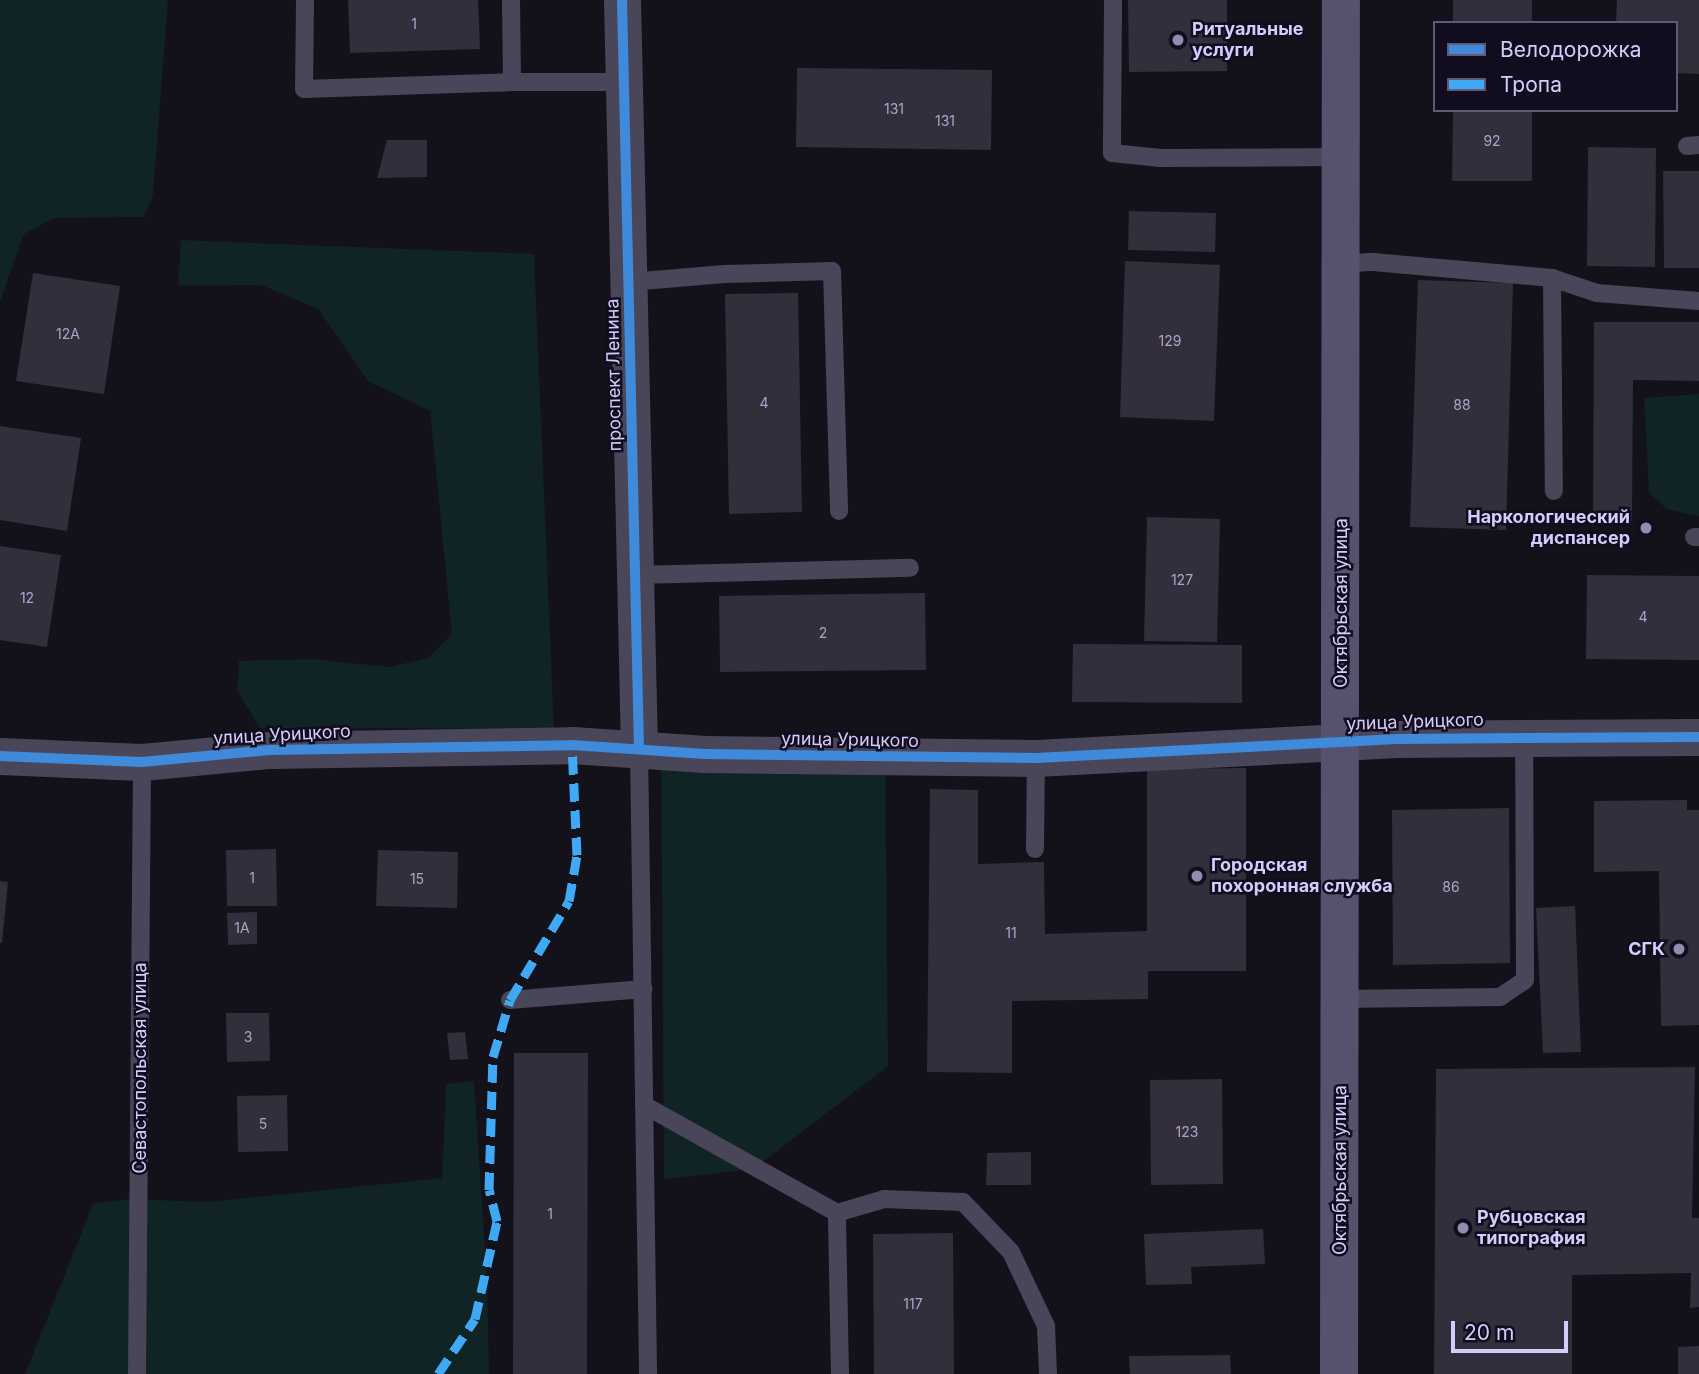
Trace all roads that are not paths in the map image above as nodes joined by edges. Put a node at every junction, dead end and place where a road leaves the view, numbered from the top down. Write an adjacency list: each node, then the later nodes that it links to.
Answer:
1 (305, 0): 6 (lane)
2 (511, 0): 6 (lane)
3 (622, 0): 7 (street, проспект Ленина)
4 (1113, 0): 8 (lane)
5 (1341, 0): 8 (main road, Октябрьская улица)
6 (512, 82): 7 (lane)
7 (624, 82): 11 (street, проспект Ленина)
8 (1341, 157): 9 (main road, Октябрьская улица)
9 (1341, 264): 10 (lane); 19 (main road, Октябрьская улица)
10 (1552, 278): 12 (lane); 13 (lane)
11 (629, 282): 14 (lane); 16 (street, проспект Ленина)
12 (1699, 301)
13 (1553, 491)
14 (839, 511)
15 (910, 568): 16 (lane)
16 (636, 575): 20 (street, проспект Ленина)
17 (1524, 736): 18 (street, улица Урицкого); 19 (street, улица Урицкого); 26 (lane)
18 (1699, 737)
19 (1341, 742): 22 (street, улица Урицкого); 26 (main road, Октябрьская улица)
20 (639, 749): 22 (street, улица Урицкого); 23 (street, улица Урицкого); 25 (lane)
21 (0, 756): 23 (street, улица Урицкого)
22 (1036, 758): 24 (lane)
23 (142, 762): 30 (lane, Севастопольская улица)
24 (1035, 849)
25 (644, 989): 27 (lane); 28 (lane)
26 (1340, 999): 34 (main road, Октябрьская улица)
27 (510, 1000)
28 (644, 1105): 29 (lane); 31 (lane)
29 (837, 1213): 32 (lane); 33 (lane)
30 (137, 1374)
31 (648, 1374)
32 (840, 1374)
33 (1048, 1374)
34 (1339, 1374)

